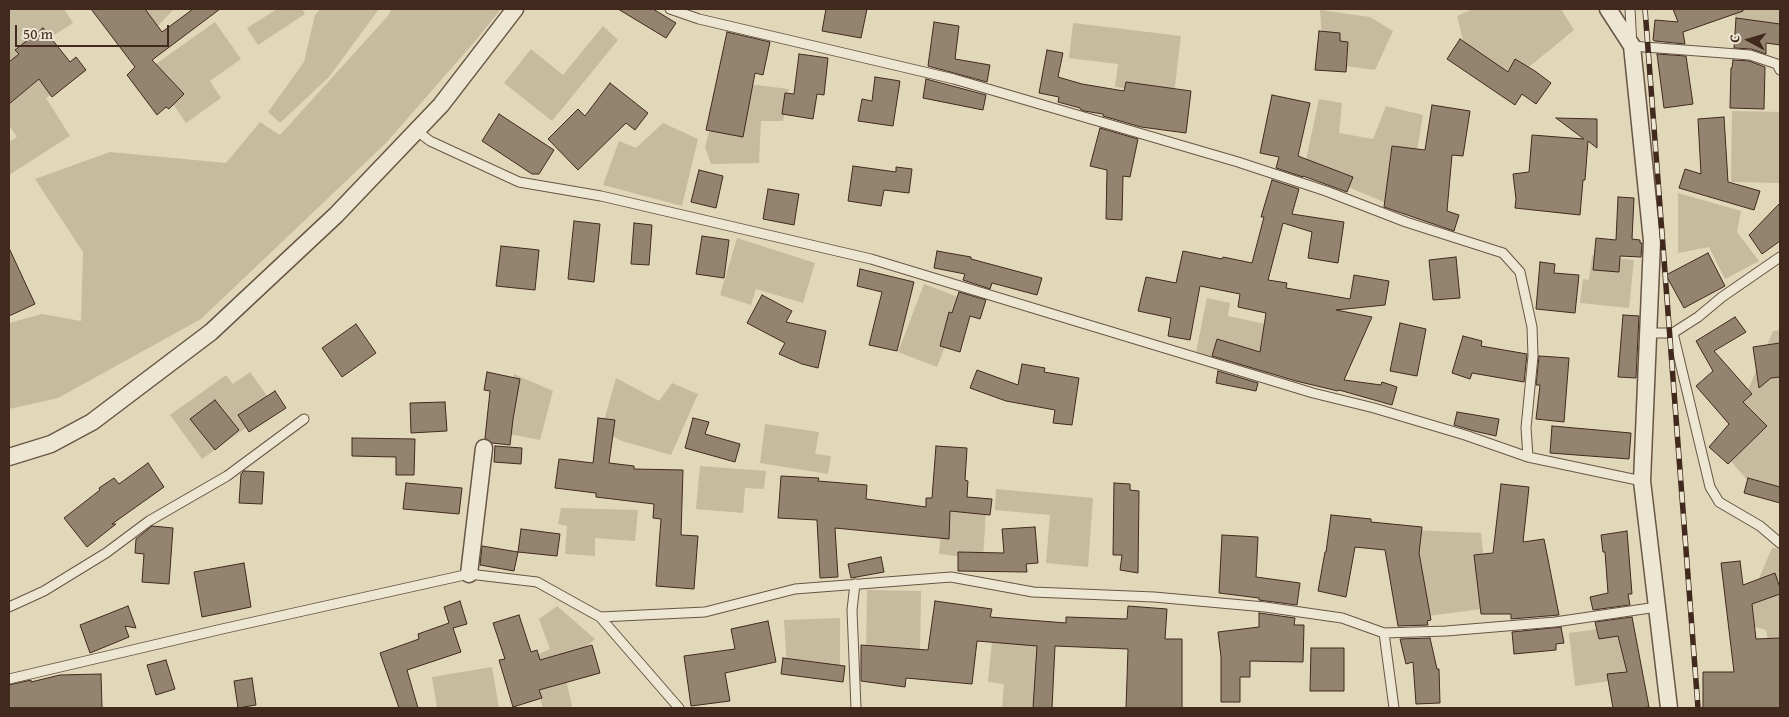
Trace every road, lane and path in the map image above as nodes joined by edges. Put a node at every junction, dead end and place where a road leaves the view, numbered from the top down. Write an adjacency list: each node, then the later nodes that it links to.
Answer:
1 (515, 9): 7 (street)
2 (670, 9): 14 (lane)
3 (1608, 9): 5 (street)
4 (1630, 9): 5 (lane)
5 (1632, 46): 6 (lane); 9 (street)
6 (1780, 70)
7 (417, 131): 13 (street); 14 (lane)
8 (1780, 257): 10 (lane)
9 (1648, 333): 10 (lane); 15 (street)
10 (1673, 333): 16 (lane)
11 (304, 418): 19 (lane)
12 (484, 448): 17 (street)
13 (9, 457)
14 (1528, 457): 15 (lane)
15 (1642, 482): 20 (street)
16 (1780, 543)
17 (469, 574): 21 (lane); 23 (lane)
18 (856, 584): 21 (lane); 22 (lane); 25 (lane)
19 (9, 607)
20 (1657, 608): 22 (lane); 27 (street)
21 (600, 617): 24 (lane)
22 (1384, 633): 26 (lane)
23 (9, 679)
24 (679, 708)
25 (856, 708)
26 (1394, 708)
27 (1669, 708)

